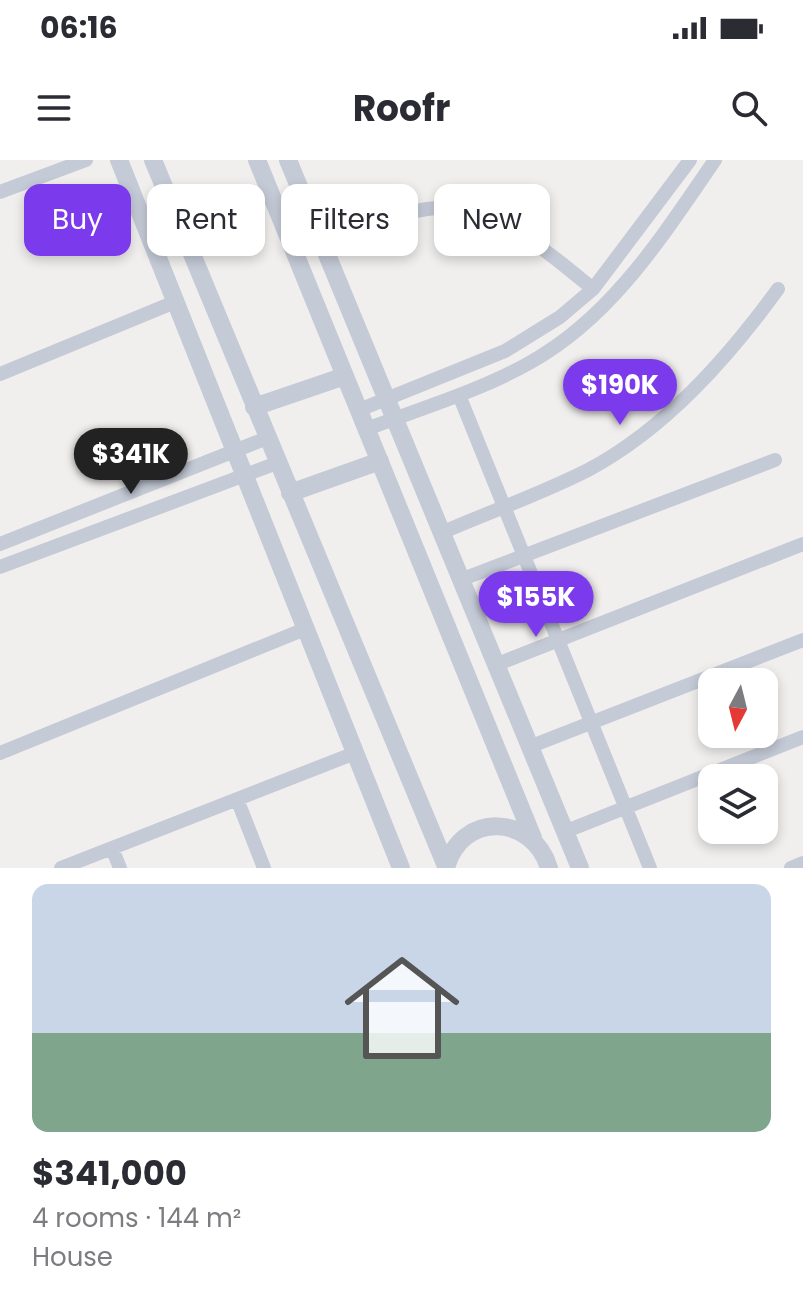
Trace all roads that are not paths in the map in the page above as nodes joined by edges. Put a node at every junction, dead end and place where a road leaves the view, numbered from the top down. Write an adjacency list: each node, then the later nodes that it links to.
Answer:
1 (86, 160): 9 (street)
2 (119, 160): 14 (street)
3 (153, 160): 19 (street)
4 (257, 160): 16 (street)
5 (288, 160): 8 (street)
6 (715, 160): 17 (street)
7 (684, 162): 12 (street)
8 (298, 184)
9 (0, 192)
10 (418, 212): 12 (street)
11 (326, 256): 18 (street)
12 (593, 289): 18 (street)
13 (778, 289): 30 (street)
14 (175, 302): 15 (street); 24 (street)
15 (0, 374)
16 (345, 376): 19 (street); 20 (street)
17 (459, 395): 21 (street); 30 (street)
18 (386, 399): 20 (street); 21 (street)
19 (254, 407): 23 (street)
20 (359, 410): 22 (street)
21 (394, 419): 22 (street); 31 (street)
22 (367, 429): 26 (street)
23 (267, 438): 24 (street); 27 (street)
24 (234, 451): 28 (street); 32 (street)
25 (775, 460): 34 (street)
26 (380, 461): 29 (street); 49 (street)
27 (277, 463): 28 (street); 29 (street)
28 (244, 476): 35 (street); 37 (street)
29 (290, 493): 52 (street)
30 (504, 506): 31 (street); 34 (street)
31 (441, 533): 36 (street)
32 (0, 544)
33 (803, 544): 39 (street)
34 (524, 556): 36 (street); 39 (street)
35 (0, 567)
36 (460, 580): 40 (street)
37 (305, 629): 44 (street); 45 (street)
38 (803, 640): 41 (street)
39 (557, 641): 40 (street); 41 (street)
40 (495, 665): 43 (street)
41 (591, 723): 43 (street); 47 (street)
42 (803, 737): 47 (street)
43 (529, 747): 48 (street)
44 (0, 753)
45 (355, 753): 46 (street); 56 (street)
46 (237, 799): 50 (street); 55 (street)
47 (627, 807): 48 (street); 59 (street)
48 (564, 832): 58 (street)
49 (533, 838): 52 (street); 57 (street)
50 (112, 848): 53 (street); 54 (street)
51 (803, 863): 60 (street)
52 (446, 867)
53 (61, 868)
54 (120, 868)
55 (264, 868)
56 (401, 868)
57 (549, 868)
58 (580, 868)
59 (650, 868)
60 (791, 868)

